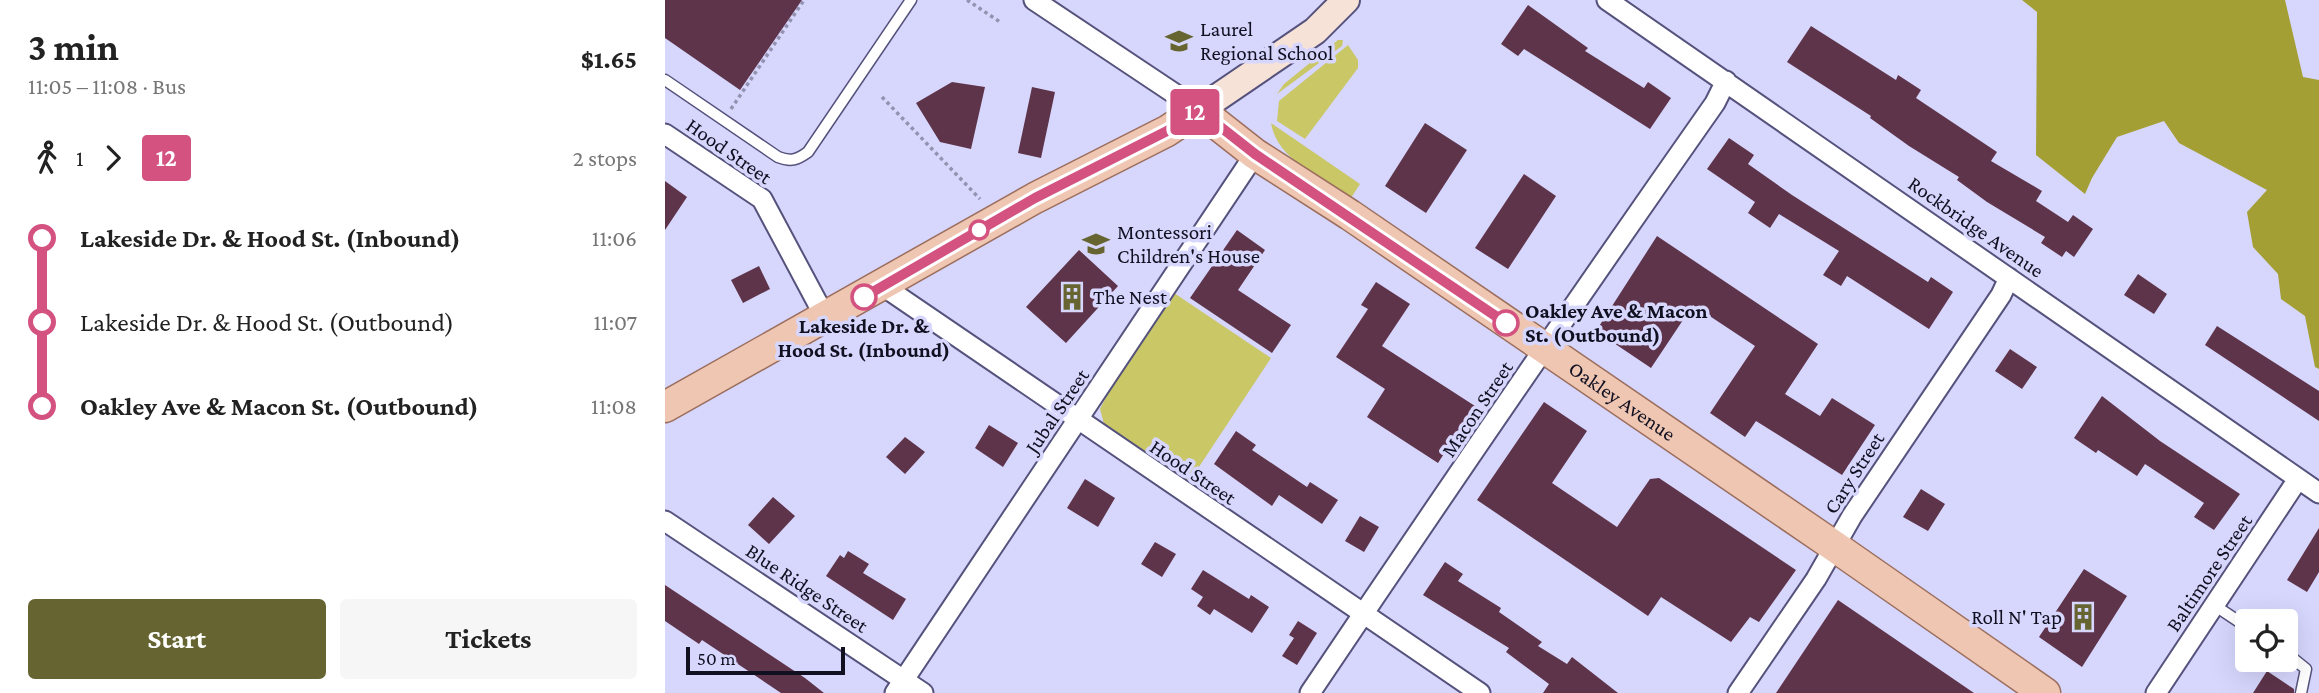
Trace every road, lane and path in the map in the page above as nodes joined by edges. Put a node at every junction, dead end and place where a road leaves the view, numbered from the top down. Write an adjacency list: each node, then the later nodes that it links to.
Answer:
1 (804, 0): 11 (path)
2 (911, 0): 8 (lane)
3 (967, 0): 7 (path)
4 (1034, 0): 12 (street)
5 (1346, 0): 12 (main road)
6 (1607, 0): 9 (street, Rockbridge Avenue)
7 (1000, 22)
8 (665, 80)
9 (1726, 81): 16 (street, Rockbridge Avenue); 19 (street, Macon Street)
10 (882, 97): 15 (path)
11 (731, 110)
12 (1199, 110): 14 (main road, Oakley Avenue); 17 (main road)
13 (665, 134): 18 (street, Hood Street)
14 (1255, 154): 19 (main road, Oakley Avenue); 21 (street, Jubal Street)
15 (980, 199)
16 (2009, 278): 22 (street, Rockbridge Avenue); 25 (street, Cary Street)
17 (883, 286): 18 (main road); 21 (street, Hood Street)
18 (825, 317): 20 (main road)
19 (1544, 349): 25 (main road, Oakley Avenue); 27 (street, Macon Street)
20 (665, 407)
21 (1078, 422): 27 (street, Hood Street); 30 (street, Jubal Street)
22 (2298, 479): 23 (street, Rockbridge Avenue); 26 (street, Baltimore Street)
23 (2319, 493)
24 (665, 521): 30 (street, Blue Ridge Street)
25 (1834, 546): 34 (street, Cary Street); 35 (main road, Oakley Avenue)
26 (2214, 605): 28 (lane); 36 (street, Baltimore Street)
27 (1363, 613): 32 (street, Macon Street); 33 (street, Hood Street)
28 (2235, 619)
29 (2298, 663): 37 (lane)
30 (899, 686): 31 (street, Blue Ridge Street)
31 (923, 693)
32 (1310, 693)
33 (1480, 693)
34 (1738, 693)
35 (2045, 693)
36 (2156, 693)
37 (2301, 693)

